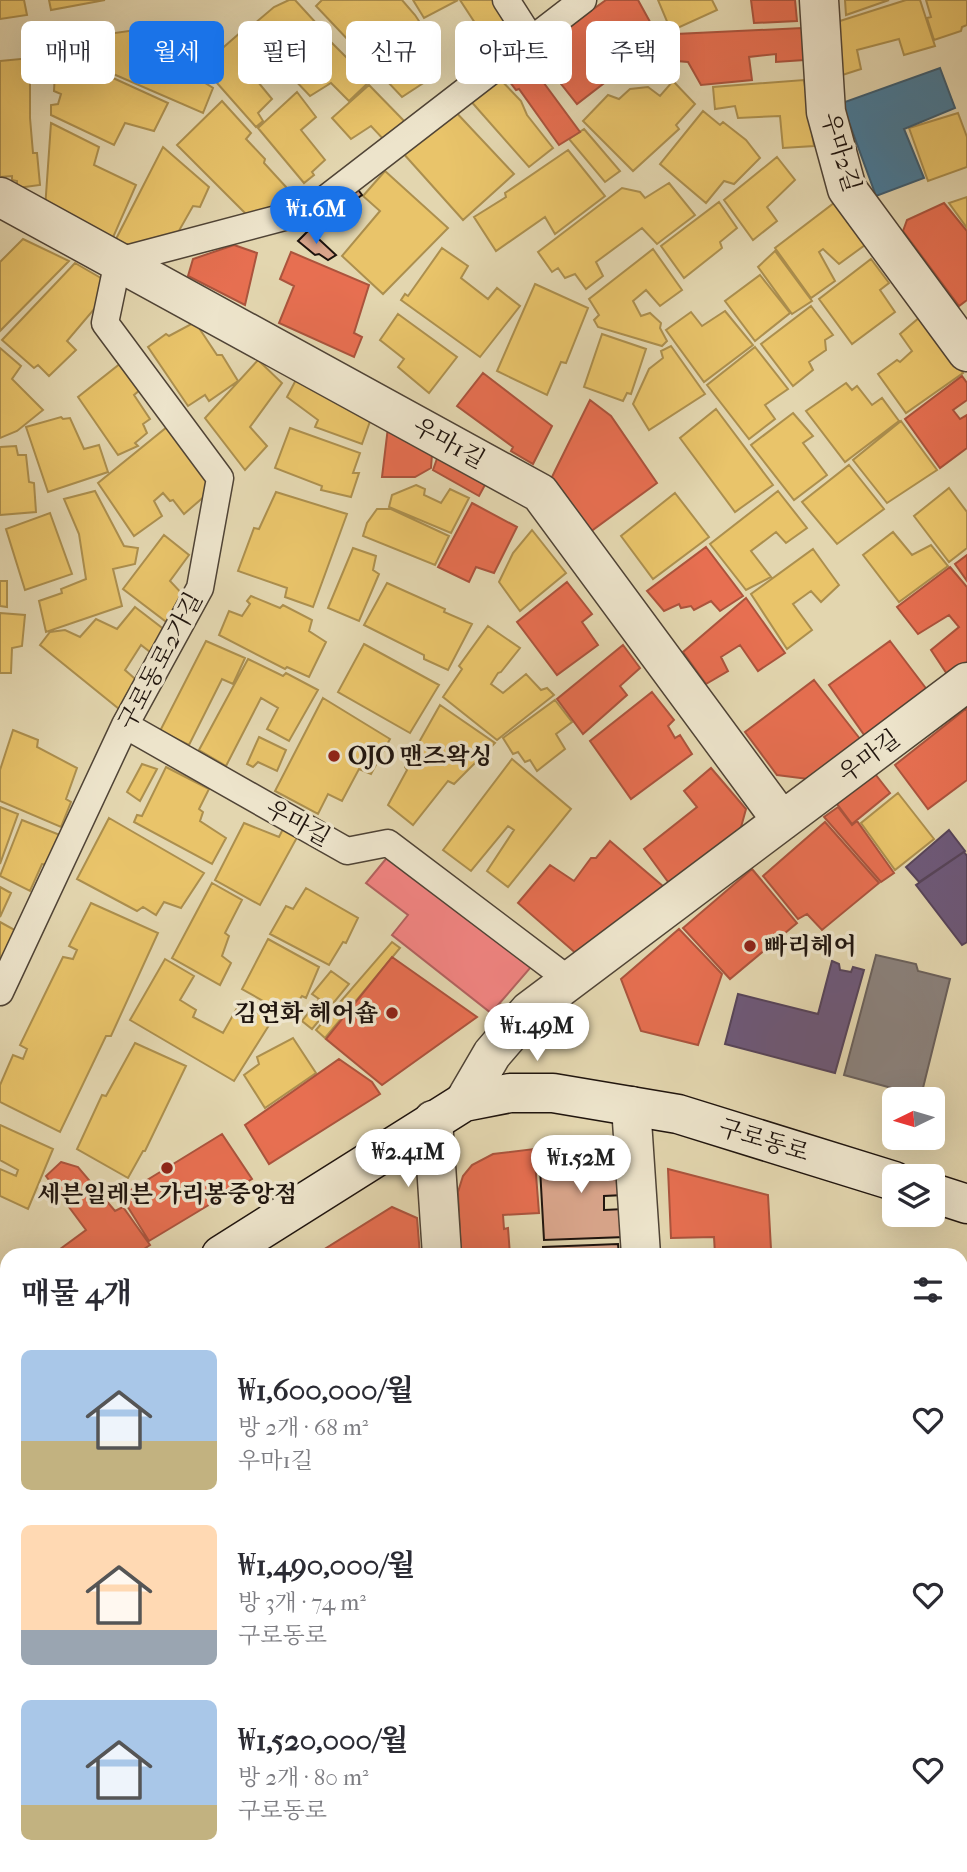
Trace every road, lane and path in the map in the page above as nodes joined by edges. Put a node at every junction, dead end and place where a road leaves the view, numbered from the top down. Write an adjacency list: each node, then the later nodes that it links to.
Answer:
1 (506, 0): 4 (lane)
2 (583, 0): 5 (lane)
3 (819, 0): 9 (street, 우마2길)
4 (519, 21)
5 (555, 21)
6 (473, 84): 8 (lane)
7 (7, 209): 8 (street, 우마1길)
8 (118, 261): 11 (lane, 구로동로2가길); 12 (street, 우마1길)
9 (967, 352)
10 (967, 682): 12 (street, 우마길)
11 (125, 725): 13 (lane, 우마길); 14 (lane, 구로동로2가길)
12 (782, 821): 13 (street, 우마길)
13 (569, 980): 16 (street, 우마길)
14 (0, 992)
15 (631, 1106): 16 (street, 구로동로); 17 (street, 구로동로); 22 (street)
16 (449, 1111): 20 (street, 구로동로); 21 (street)
17 (882, 1177)
18 (945, 1197): 19 (street)
19 (967, 1204)
20 (232, 1248)
21 (442, 1248)
22 (641, 1248)

